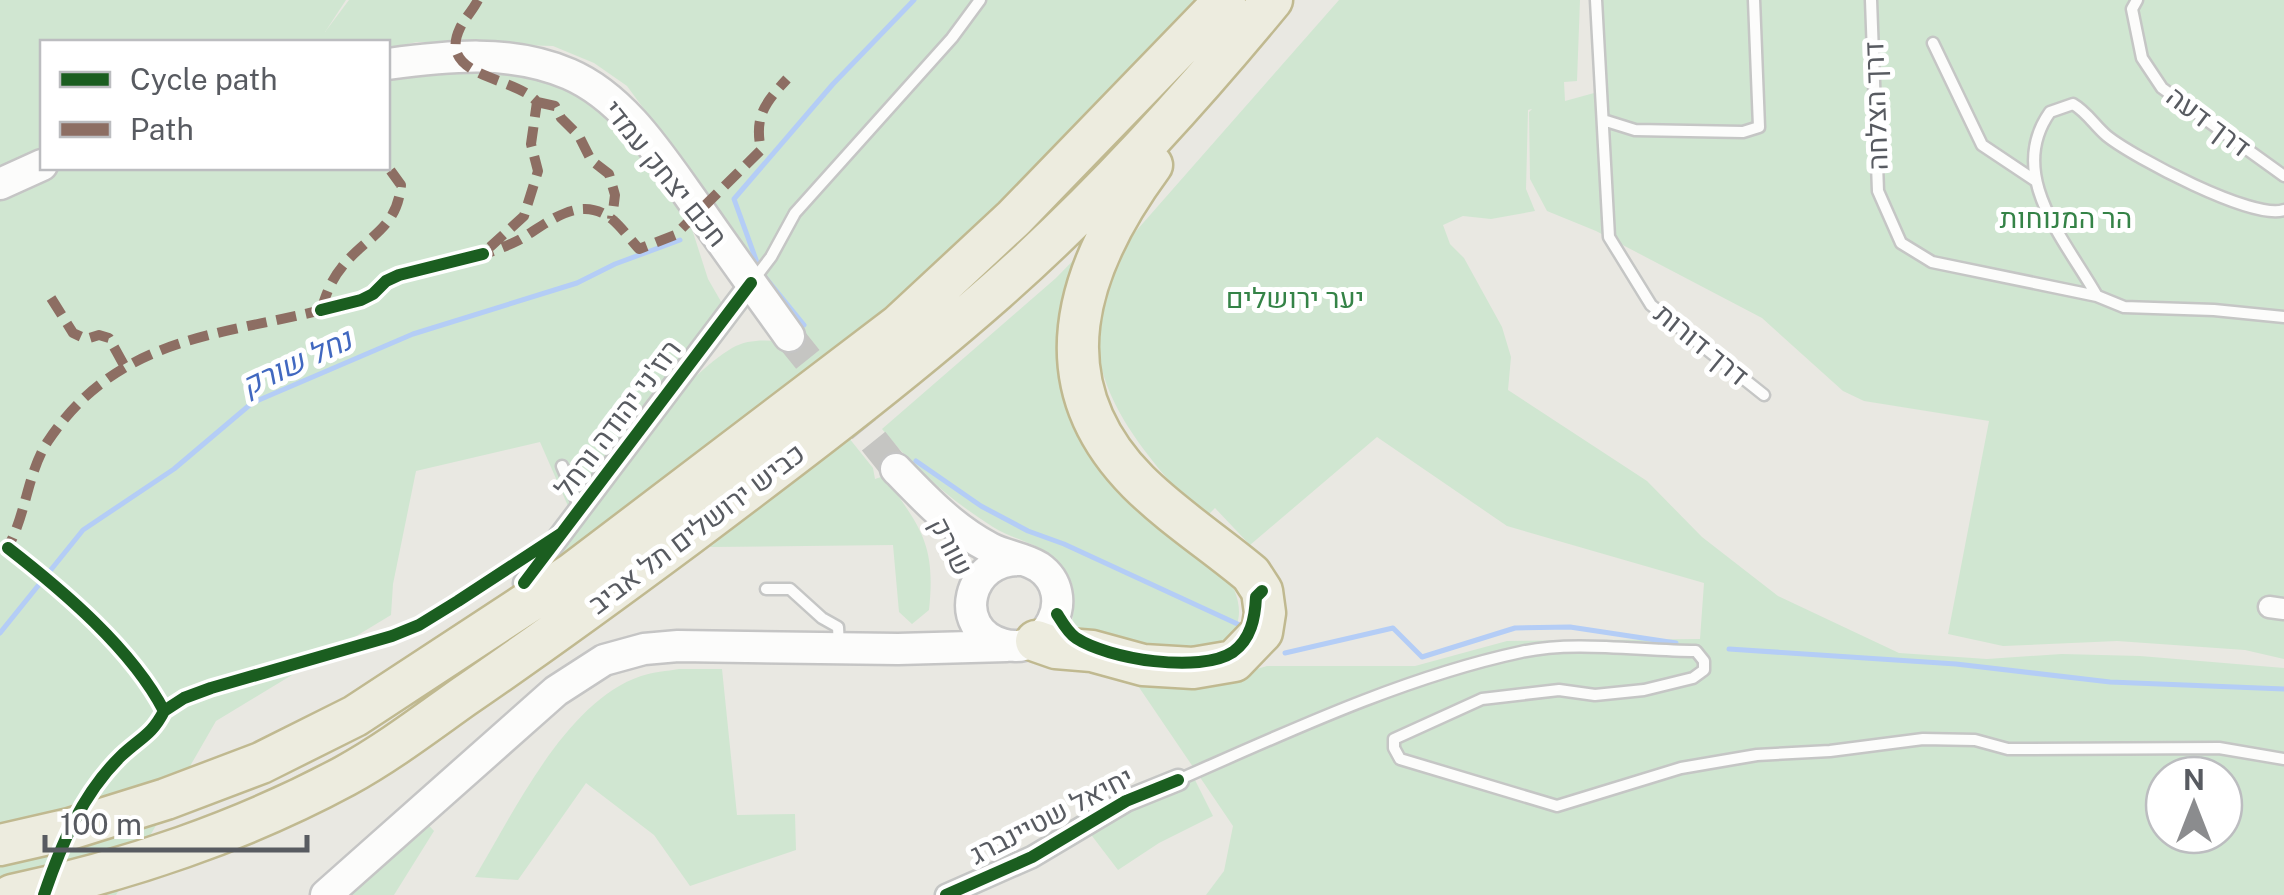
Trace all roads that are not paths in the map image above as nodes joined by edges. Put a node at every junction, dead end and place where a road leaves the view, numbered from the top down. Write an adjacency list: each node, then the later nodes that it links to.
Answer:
1 (980, 0): 16 (lane)
2 (1272, 0): 7 (highway, כביש ירושלים תל אביב)
3 (1596, 0): 10 (lane, דרך דורות)
4 (1754, 0): 10 (lane)
5 (1871, 0): 17 (lane, דרך הצלחה)
6 (2137, 0): 12 (lane, דרך דעה)
7 (1234, 17): 29 (highway); 34 (highway, כביש ירושלים תל אביב); 35 (highway, כביש ירושלים תל אביב)
8 (1934, 43): 13 (lane)
9 (390, 64): 16 (main road, חכם יצחק עמדי)
10 (1602, 120): 20 (lane, דרך דורות)
11 (40, 166): 14 (main road)
12 (2284, 176)
13 (2036, 181): 15 (lane); 17 (lane)
14 (0, 184)
15 (2284, 210)
16 (751, 282): 19 (main road, חכם יצחק עמדי); 24 (street, רוז'ני יהודה ורחל)
17 (2096, 296): 18 (lane, דרך הצלחה)
18 (2284, 317)
19 (789, 336)
20 (1764, 394)
21 (562, 466): 24 (lane)
22 (896, 469): 23 (main road)
23 (930, 504): 25 (main road); 28 (main road, שורק)
24 (580, 508): 26 (street, רוז'ני יהודה ורחל)
25 (1022, 560): 28 (main road); 29 (main road)
26 (524, 583)
27 (766, 589): 30 (lane)
28 (972, 592): 29 (main road); 31 (main road)
29 (1033, 634): 31 (main road)
30 (840, 648): 31 (main road); 36 (main road)
31 (898, 649)
32 (2284, 759): 33 (lane)
33 (1178, 780): 37 (street, יחיאל שטיינברג)
34 (0, 845)
35 (12, 895)
36 (326, 895)
37 (946, 895)

